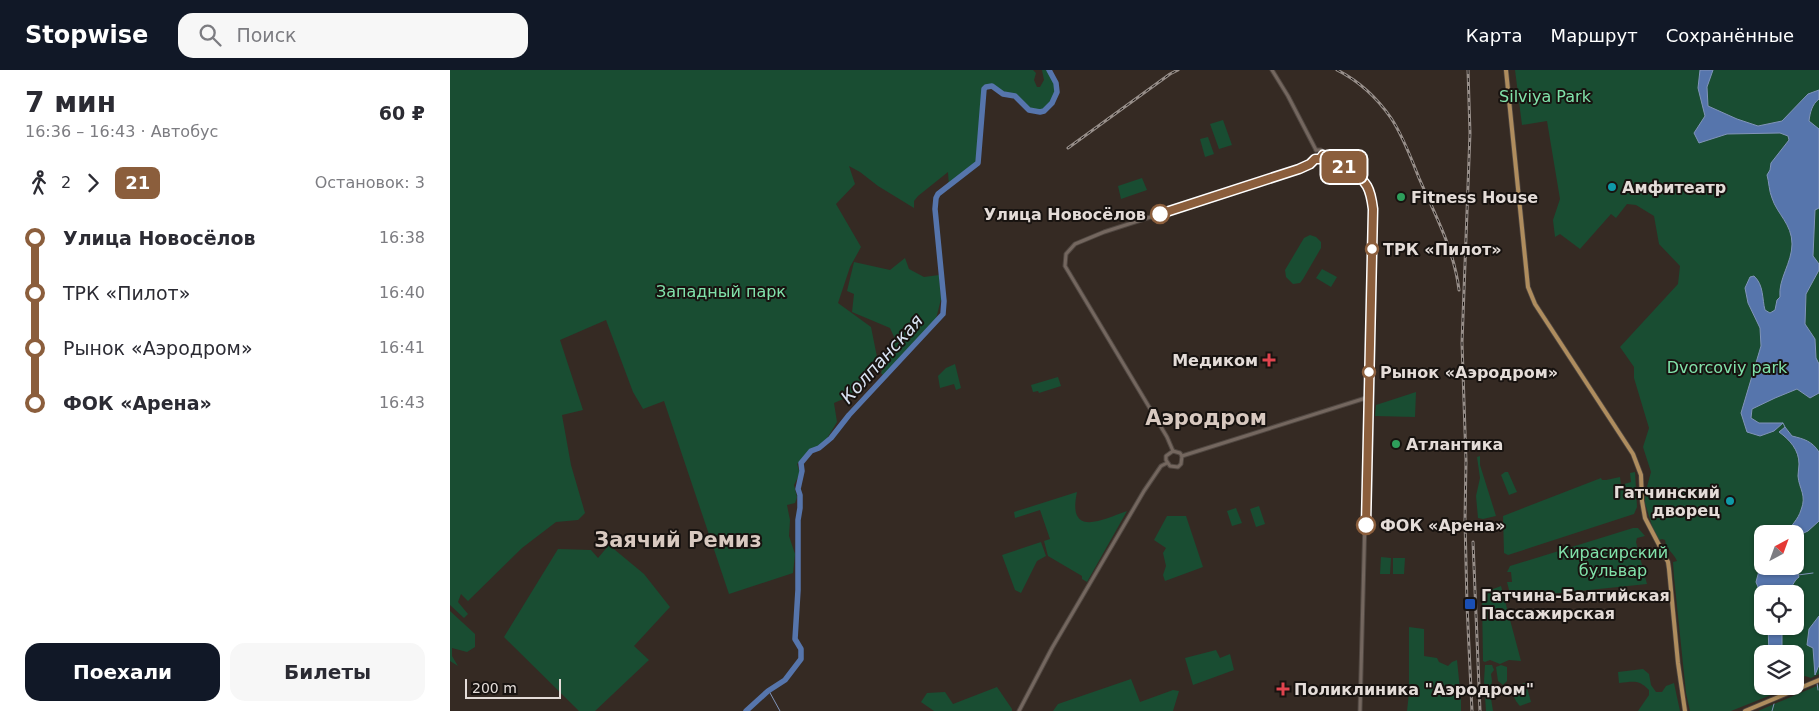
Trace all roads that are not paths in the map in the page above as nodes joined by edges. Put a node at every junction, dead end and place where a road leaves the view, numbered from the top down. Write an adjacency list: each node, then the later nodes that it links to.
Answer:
1 (1272, 70): 3 (street)
2 (1506, 70): 13 (main road)
3 (1316, 150): 4 (street); 5 (street)
4 (1323, 155): 5 (street); 6 (street)
5 (1315, 159): 7 (street)
6 (1369, 397): 8 (street); 12 (street)
7 (1173, 451): 8 (street); 9 (street)
8 (1182, 456): 9 (street)
9 (1167, 463): 11 (street)
10 (1819, 680): 14 (main road)
11 (1019, 711)
12 (1360, 711)
13 (1685, 711)
14 (1745, 711)

